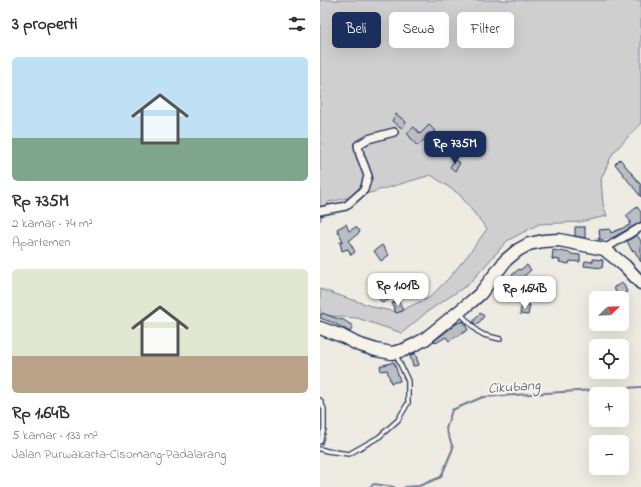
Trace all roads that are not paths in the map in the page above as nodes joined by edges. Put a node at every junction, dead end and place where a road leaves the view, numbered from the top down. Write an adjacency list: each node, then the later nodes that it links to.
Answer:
1 (394, 132): 2 (street)
2 (320, 211)
3 (641, 227): 4 (street)
4 (604, 249): 5 (highway); 6 (highway)
5 (641, 283)
6 (458, 311): 8 (lane); 9 (highway)
7 (320, 328): 9 (highway)
8 (500, 339)
9 (395, 352): 12 (lane)
10 (320, 400): 11 (lane)
11 (320, 442)
12 (320, 448)

